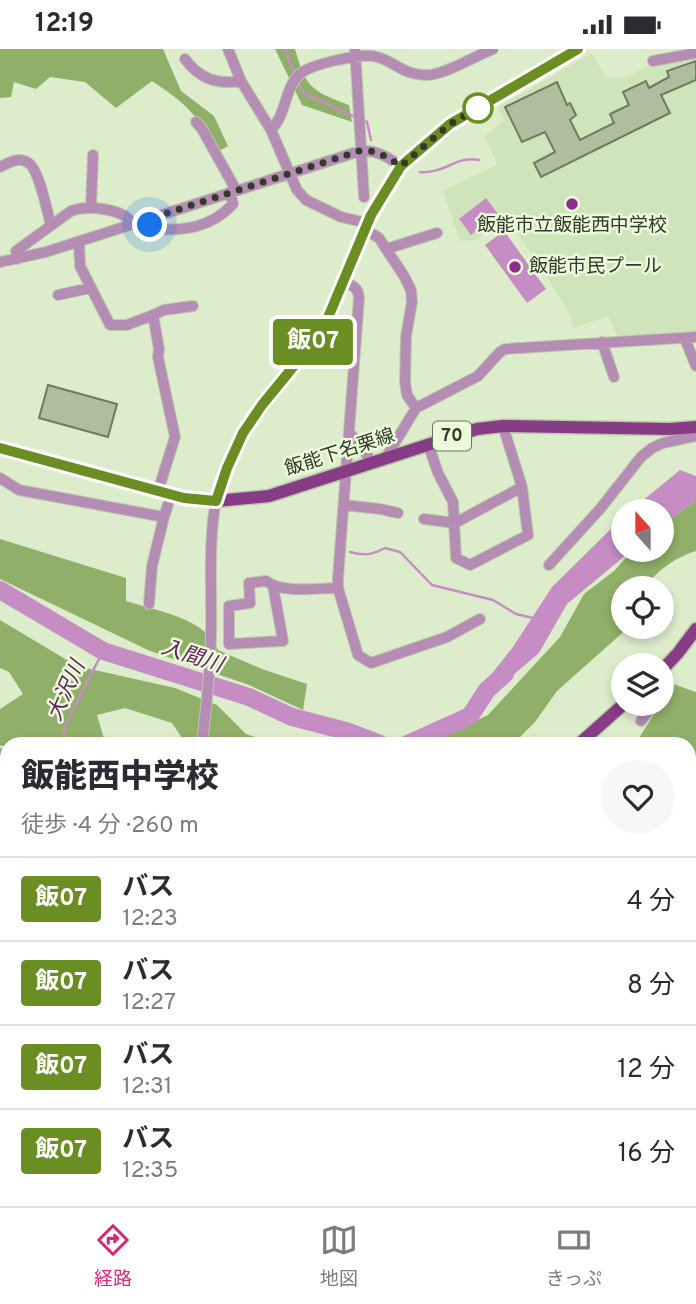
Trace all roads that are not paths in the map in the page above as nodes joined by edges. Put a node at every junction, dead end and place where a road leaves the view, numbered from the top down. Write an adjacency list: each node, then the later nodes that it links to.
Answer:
1 (228, 49): 9 (street)
2 (493, 49): 5 (street)
3 (578, 49): 4 (street)
4 (567, 52): 14 (street)
5 (355, 53): 11 (street); 12 (street)
6 (696, 53): 8 (street)
7 (185, 59): 9 (street)
8 (653, 61)
9 (241, 81): 11 (street)
10 (195, 122): 17 (street)
11 (271, 130): 16 (street)
12 (359, 151): 14 (street); 16 (street); 18 (street)
13 (93, 155): 19 (street)
14 (401, 166): 23 (street)
15 (0, 167): 21 (street)
16 (291, 172): 17 (street); 23 (street)
17 (233, 191): 20 (street); 20 (street)
18 (363, 197)
19 (91, 207): 21 (street); 22 (street)
20 (149, 219): 22 (street)
21 (51, 225): 27 (street)
22 (133, 225): 25 (street)
23 (366, 226): 26 (street); 29 (street)
24 (437, 233): 26 (street)
25 (79, 242): 27 (street); 30 (street)
26 (386, 250): 38 (street)
27 (17, 259): 28 (street)
28 (0, 263)
29 (344, 282): 41 (street); 50 (street)
30 (90, 288): 31 (street); 33 (street)
31 (58, 295)
32 (193, 306): 33 (street)
33 (153, 315): 49 (street)
34 (691, 338): 35 (street); 36 (street)
35 (602, 342): 37 (street); 38 (street)
36 (696, 366)
37 (614, 377)
38 (416, 408): 45 (street)
39 (503, 426): 40 (main road, 飯能下名栗線 / 70); 43 (main road, 飯能下名栗線 / 70); 48 (street)
40 (696, 428)
41 (349, 432): 45 (street); 46 (street)
42 (696, 436): 56 (street)
43 (428, 445): 45 (main road, 飯能下名栗線 / 70); 55 (street)
44 (0, 448): 49 (main road, 飯能下名栗線 / 70)
45 (379, 461): 46 (main road, 飯能下名栗線 / 70)
46 (346, 472): 50 (main road, 飯能下名栗線 / 70); 51 (street)
47 (0, 478): 53 (street)
48 (522, 487): 55 (street); 55 (street)
49 (164, 493): 50 (main road, 飯能下名栗線 / 70); 53 (street)
50 (216, 501): 66 (street)
51 (344, 505): 52 (street); 58 (street)
52 (398, 513)
53 (164, 517): 59 (street)
54 (424, 519): 55 (street)
55 (455, 523)
56 (549, 565)
57 (273, 586): 57 (street); 58 (street)
58 (338, 588): 60 (street)
59 (149, 604)
60 (480, 619)
61 (696, 629): 62 (main road)
62 (674, 657)
63 (611, 715): 67 (main road)
64 (645, 716): 65 (street)
65 (642, 721)
66 (203, 737)
67 (587, 737)

